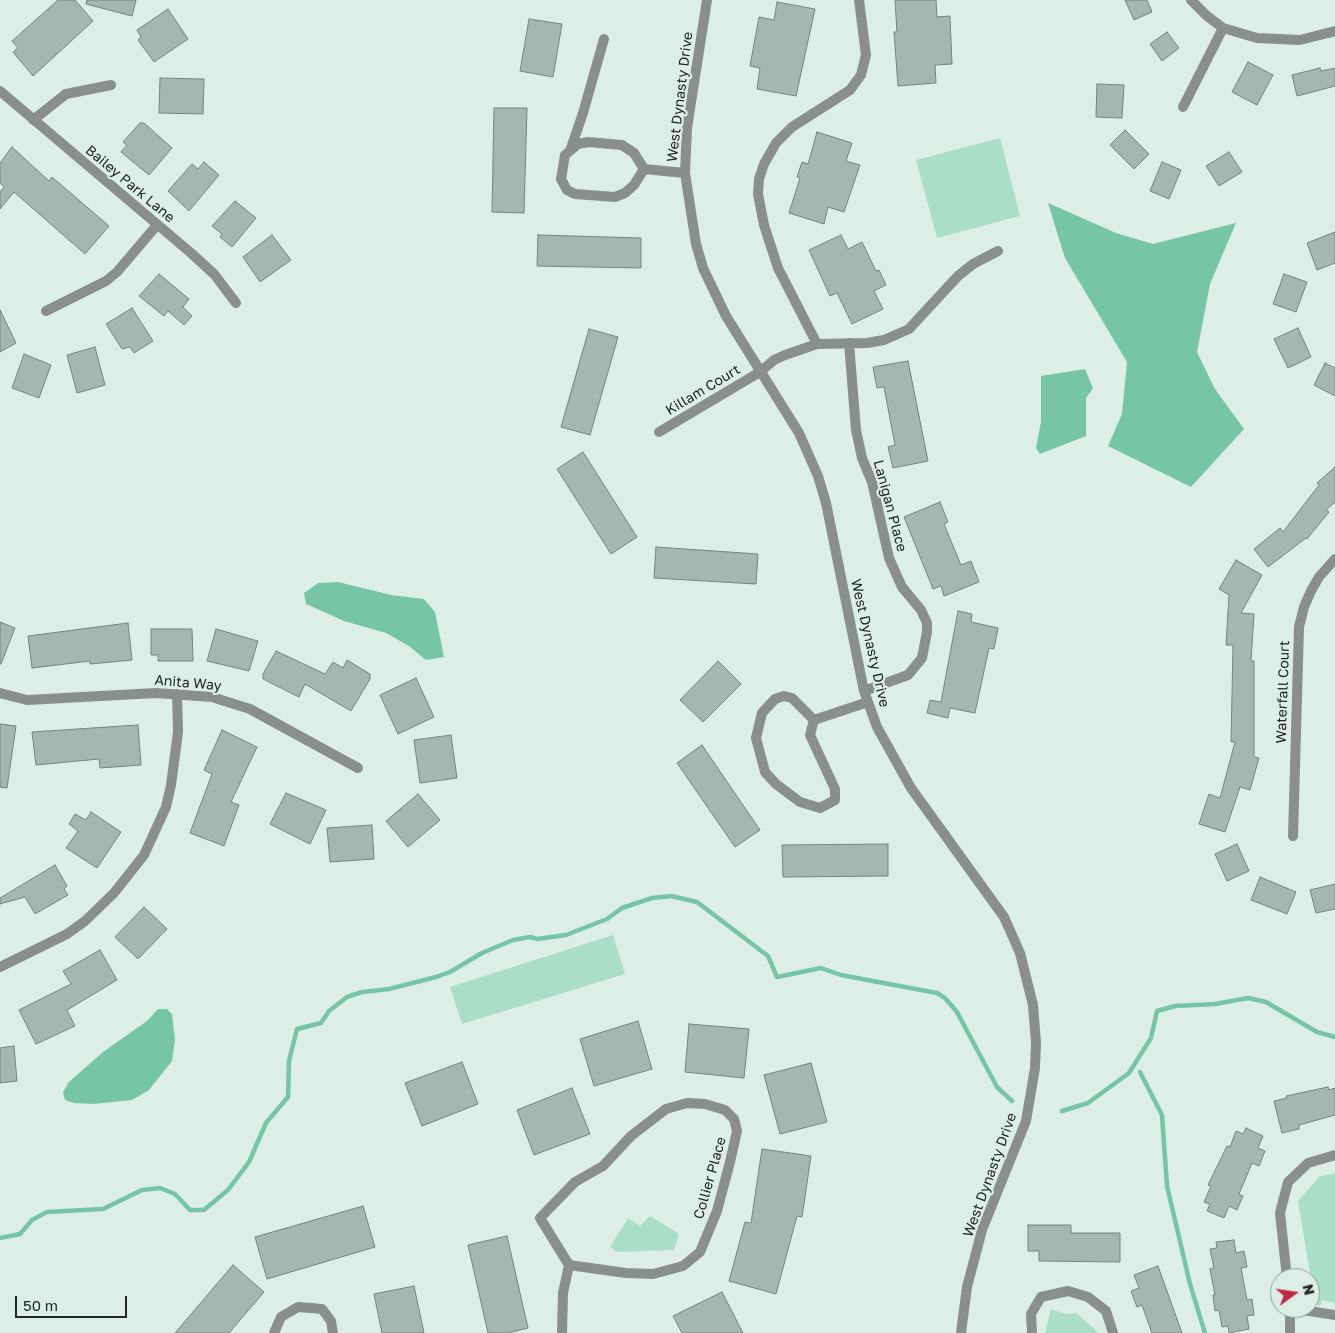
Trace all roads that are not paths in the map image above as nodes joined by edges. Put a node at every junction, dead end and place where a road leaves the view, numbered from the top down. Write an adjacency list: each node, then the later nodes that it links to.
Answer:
1 (707, 0): 13 (street, West Dynasty Drive)
2 (859, 0): 19 (street)
3 (1191, 0): 4 (street)
4 (1223, 28): 5 (street); 9 (street)
5 (1335, 31)
6 (604, 39): 11 (street)
7 (111, 85): 10 (street)
8 (0, 91): 10 (street, Bailey Park Lane)
9 (1182, 107)
10 (33, 120): 14 (street, Bailey Park Lane)
11 (571, 148): 12 (street); 12 (street)
12 (644, 169): 13 (street)
13 (685, 173): 20 (street, West Dynasty Drive)
14 (158, 225): 16 (street, Bailey Park Lane); 17 (street)
15 (998, 252): 18 (street, Killam Court)
16 (236, 303)
17 (46, 311)
18 (849, 343): 19 (street, Killam Court); 25 (street, Lanigan Place)
19 (817, 344): 20 (street, Killam Court)
20 (760, 372): 21 (street, Killam Court); 25 (street, West Dynasty Drive)
21 (659, 432)
22 (1335, 559): 28 (street, Waterfall Court)
23 (0, 693): 24 (street, Anita Way)
24 (177, 694): 27 (street, Anita Way); 29 (street)
25 (866, 697): 26 (street, Lanigan Place); 39 (street, West Dynasty Drive)
26 (814, 720): 26 (street)
27 (358, 768)
28 (1293, 836)
29 (0, 967)
30 (1335, 1154): 32 (street)
31 (570, 1265): 31 (street, Collier Place); 38 (street)
32 (1286, 1268)
33 (1320, 1313): 34 (street)
34 (1335, 1315)
35 (1290, 1318): 42 (street)
36 (274, 1333): 37 (street)
37 (333, 1333)
38 (562, 1333)
39 (961, 1333)
40 (1032, 1333): 41 (street)
41 (1113, 1333)
42 (1290, 1333)

